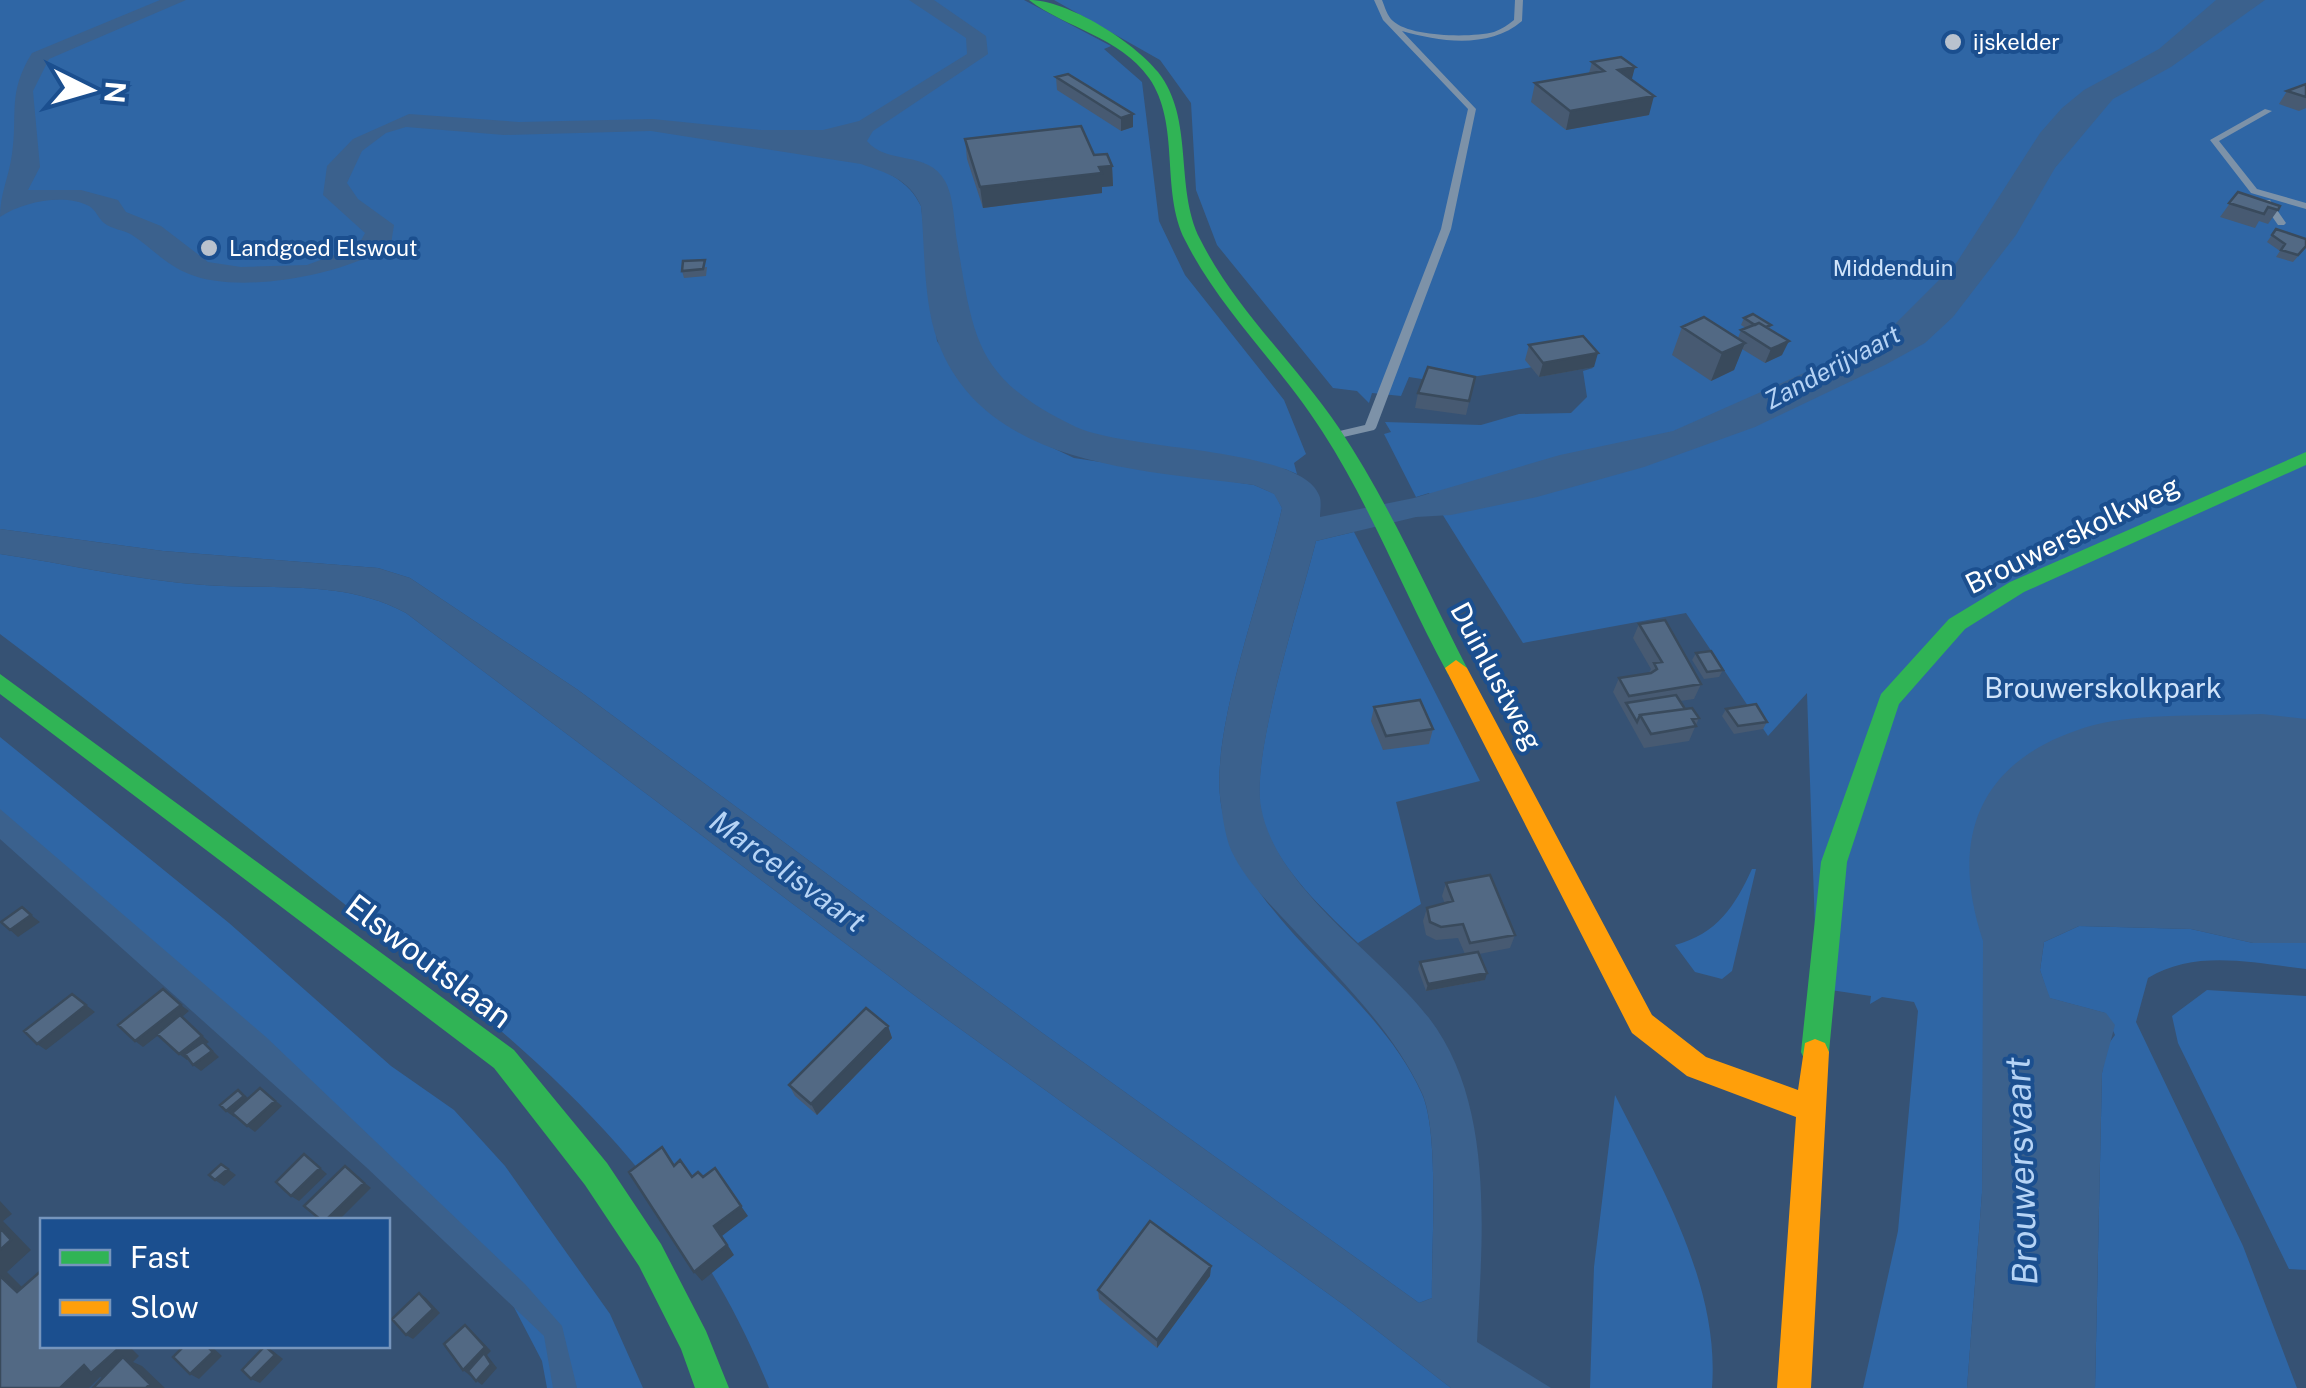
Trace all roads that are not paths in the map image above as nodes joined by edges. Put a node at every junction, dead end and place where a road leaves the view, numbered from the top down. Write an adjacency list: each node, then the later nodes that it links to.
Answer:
1 (1035, 0): 9 (street, Duinlustweg)
2 (1378, 0): 4 (lane)
3 (1518, 0): 4 (lane)
4 (1393, 25): 9 (lane)
5 (2268, 111): 6 (lane)
6 (2261, 194): 7 (lane); 8 (lane)
7 (2306, 206)
8 (2281, 222)
9 (1335, 435): 12 (street, Duinlustweg)
10 (2306, 458): 12 (street, Brouwerskolkweg)
11 (0, 682): 13 (street, Elswoutslaan)
12 (1809, 1108): 14 (street)
13 (712, 1388)
14 (1794, 1388)

